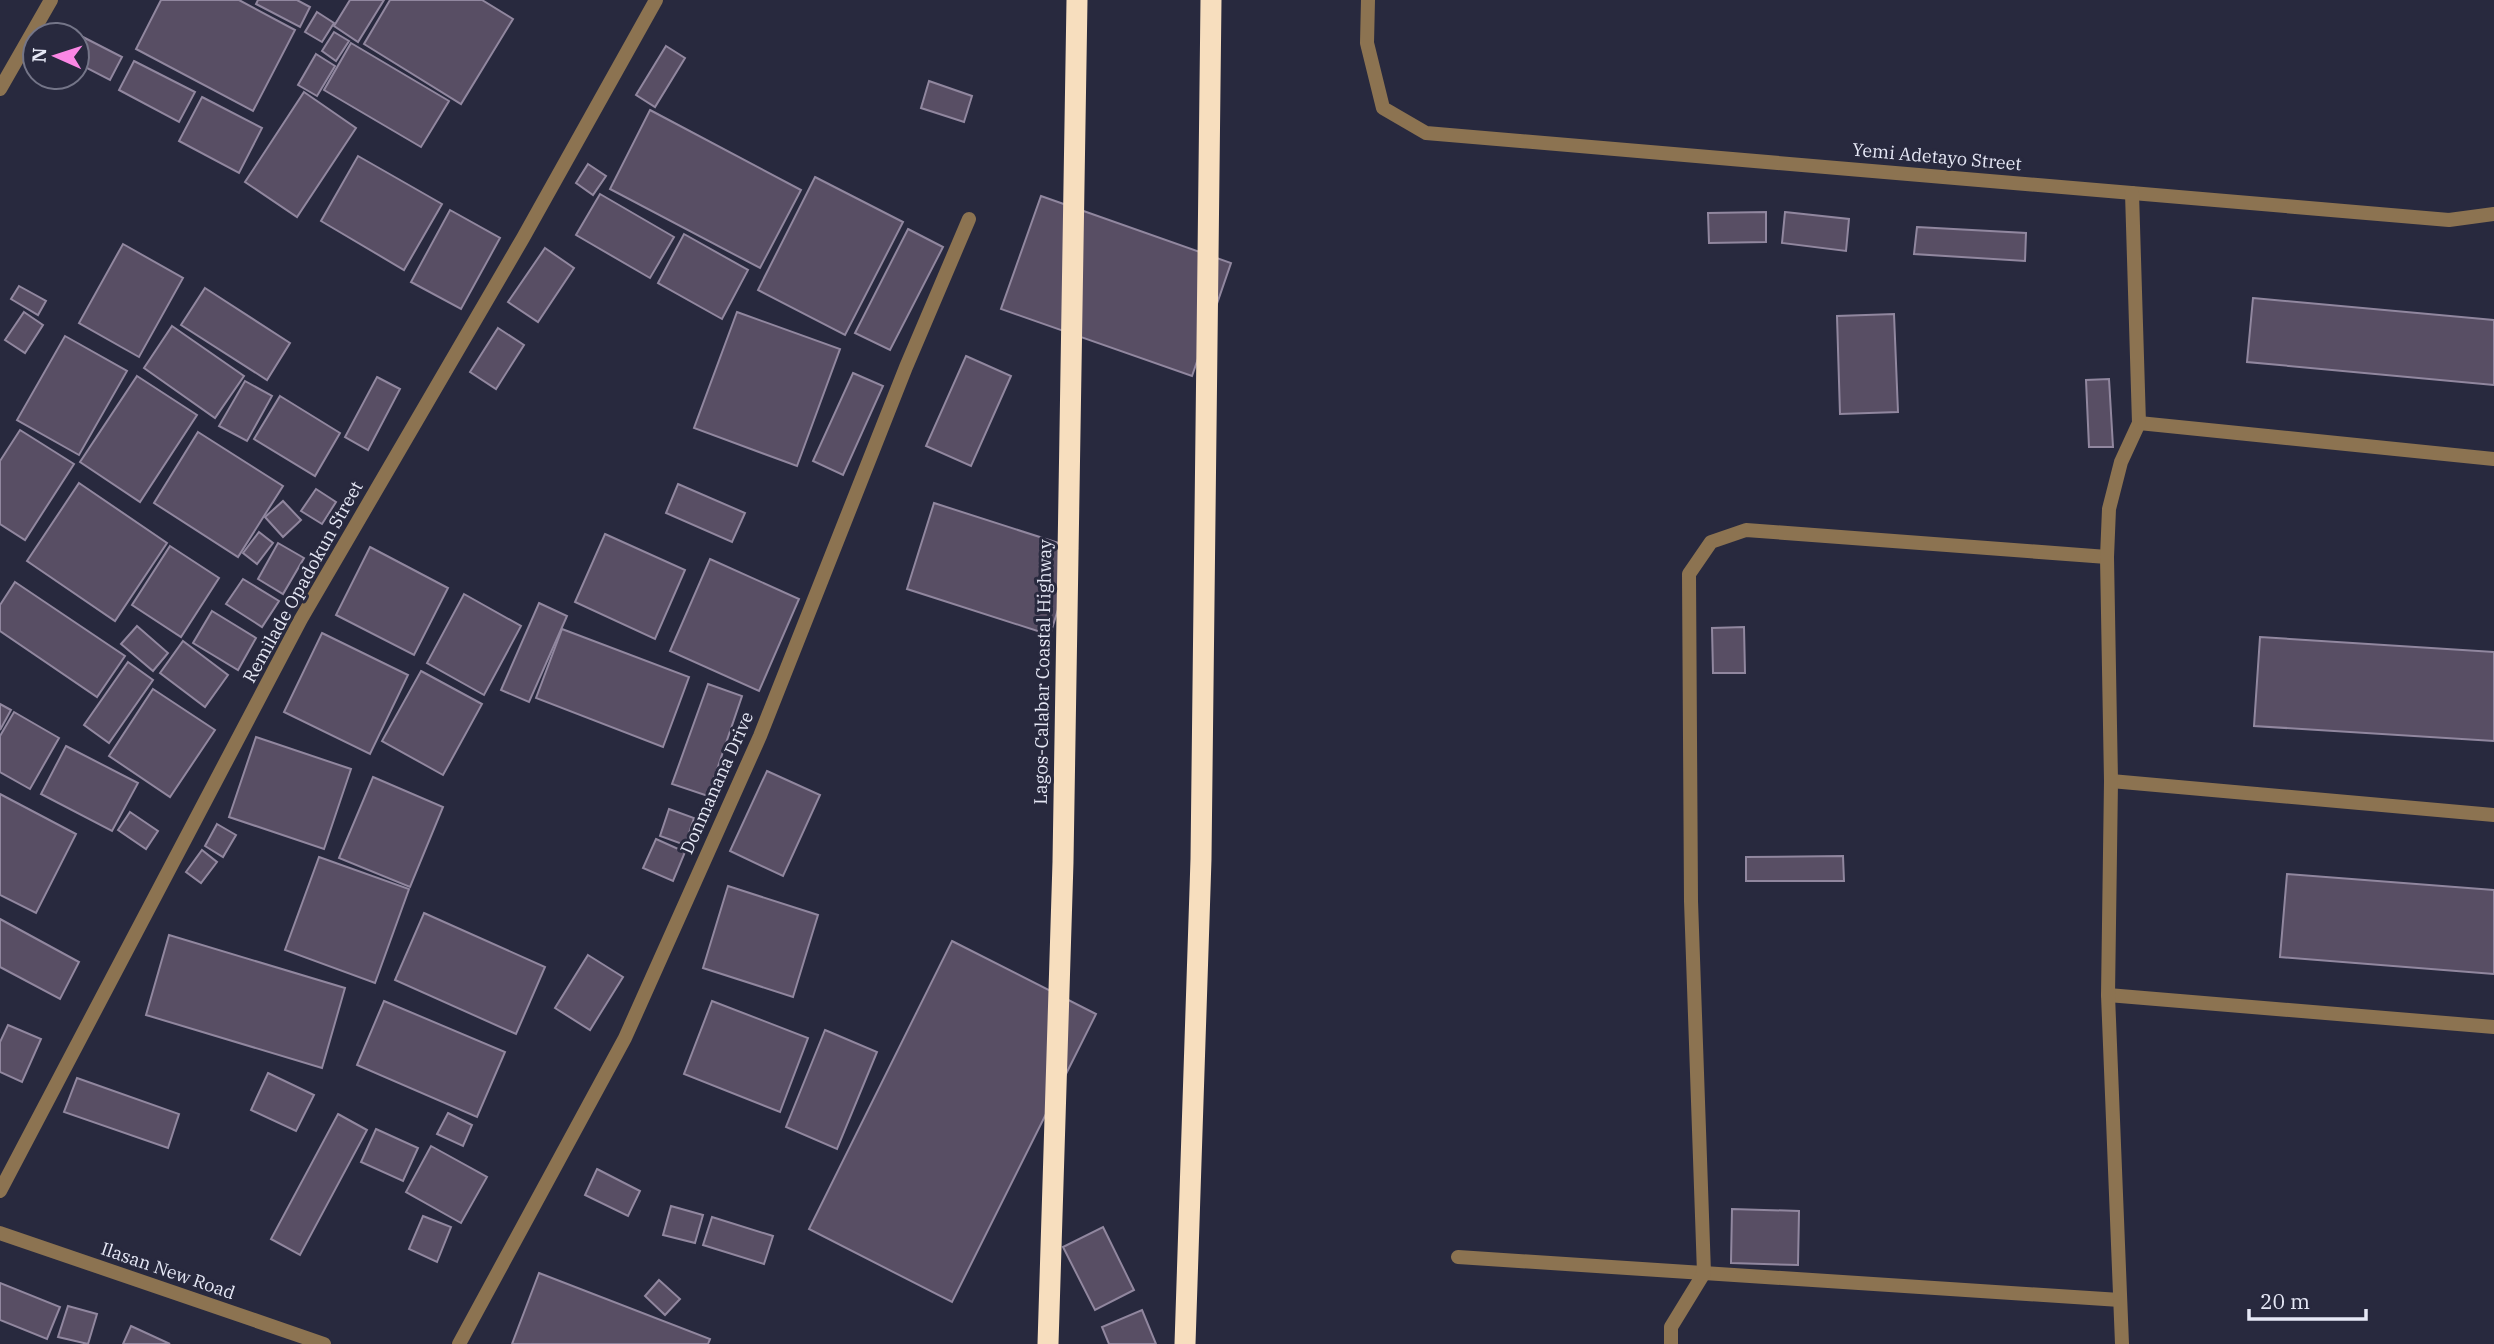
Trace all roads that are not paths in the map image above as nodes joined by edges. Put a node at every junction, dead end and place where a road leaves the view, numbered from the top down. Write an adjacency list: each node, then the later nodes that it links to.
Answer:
1 (51, 0): 6 (street)
2 (656, 0): 17 (street, Remilade Opadokun Street)
3 (1077, 0): 24 (highway, Lagos-Calabar Coastal Highway)
4 (1211, 0): 25 (highway)
5 (1368, 0): 7 (street, Yemi Adetayo Street)
6 (0, 89)
7 (2132, 192): 8 (street, Yemi Adetayo Street); 10 (street)
8 (2494, 214)
9 (969, 219): 23 (street, Donmanana Drive)
10 (2138, 423): 11 (street); 12 (street)
11 (2494, 459)
12 (2107, 557): 13 (street); 20 (street)
13 (2111, 781): 14 (street); 15 (street)
14 (2494, 816)
15 (2108, 995): 16 (street); 21 (street)
16 (2494, 1027)
17 (0, 1191)
18 (0, 1233): 22 (street, Ilasan New Road)
19 (1458, 1257): 20 (street)
20 (1704, 1273): 21 (street); 26 (street)
21 (2120, 1300): 27 (street)
22 (324, 1344)
23 (459, 1344)
24 (1048, 1344)
25 (1185, 1344)
26 (1671, 1344)
27 (2122, 1344)

